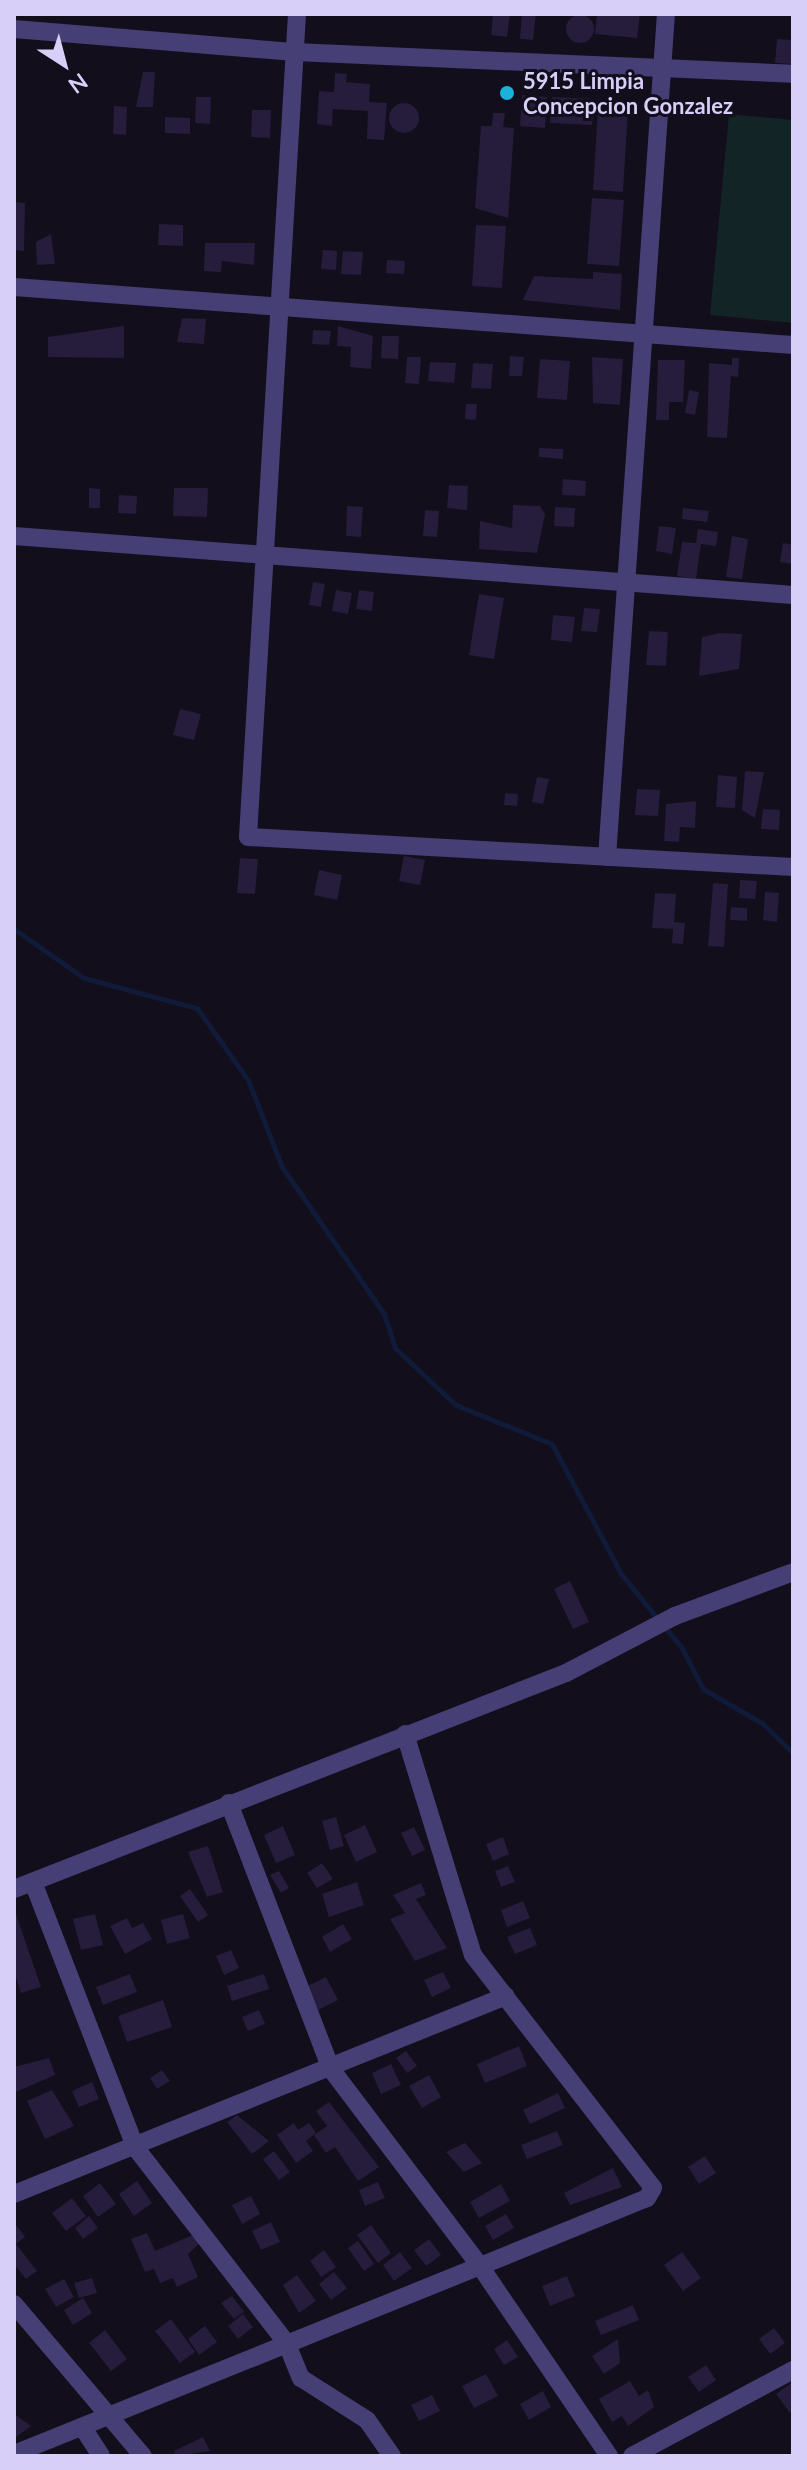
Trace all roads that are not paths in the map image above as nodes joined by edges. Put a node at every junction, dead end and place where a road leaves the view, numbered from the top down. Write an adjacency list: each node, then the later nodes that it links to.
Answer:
1 (297, 14): 4 (street)
2 (666, 14): 5 (street)
3 (14, 29): 4 (street)
4 (295, 52): 5 (street); 8 (street)
5 (662, 63): 6 (street); 9 (street)
6 (793, 74)
7 (14, 287): 8 (street)
8 (277, 307): 9 (street); 12 (street)
9 (640, 334): 10 (street); 13 (street)
10 (793, 345)
11 (14, 536): 12 (street)
12 (263, 557): 13 (street); 15 (street)
13 (626, 584): 14 (street); 15 (street)
14 (793, 595)
15 (607, 857): 16 (street)
16 (793, 867)
17 (793, 1572): 18 (street)
18 (405, 1734): 19 (street); 22 (street)
19 (229, 1803): 20 (street); 23 (street)
20 (33, 1882): 21 (street); 24 (street)
21 (14, 1889)
22 (506, 1996): 23 (street); 26 (street)
23 (331, 2069): 24 (street); 26 (street)
24 (135, 2147): 25 (street); 28 (street)
25 (14, 2194)
26 (480, 2266): 28 (street); 36 (street)
27 (14, 2304): 30 (street)
28 (287, 2344): 30 (street); 35 (street)
29 (793, 2370): 37 (street)
30 (110, 2417): 31 (street); 34 (street)
31 (83, 2428): 32 (street); 33 (street)
32 (14, 2454)
33 (101, 2456)
34 (143, 2456)
35 (392, 2456)
36 (609, 2456)
37 (632, 2456)

